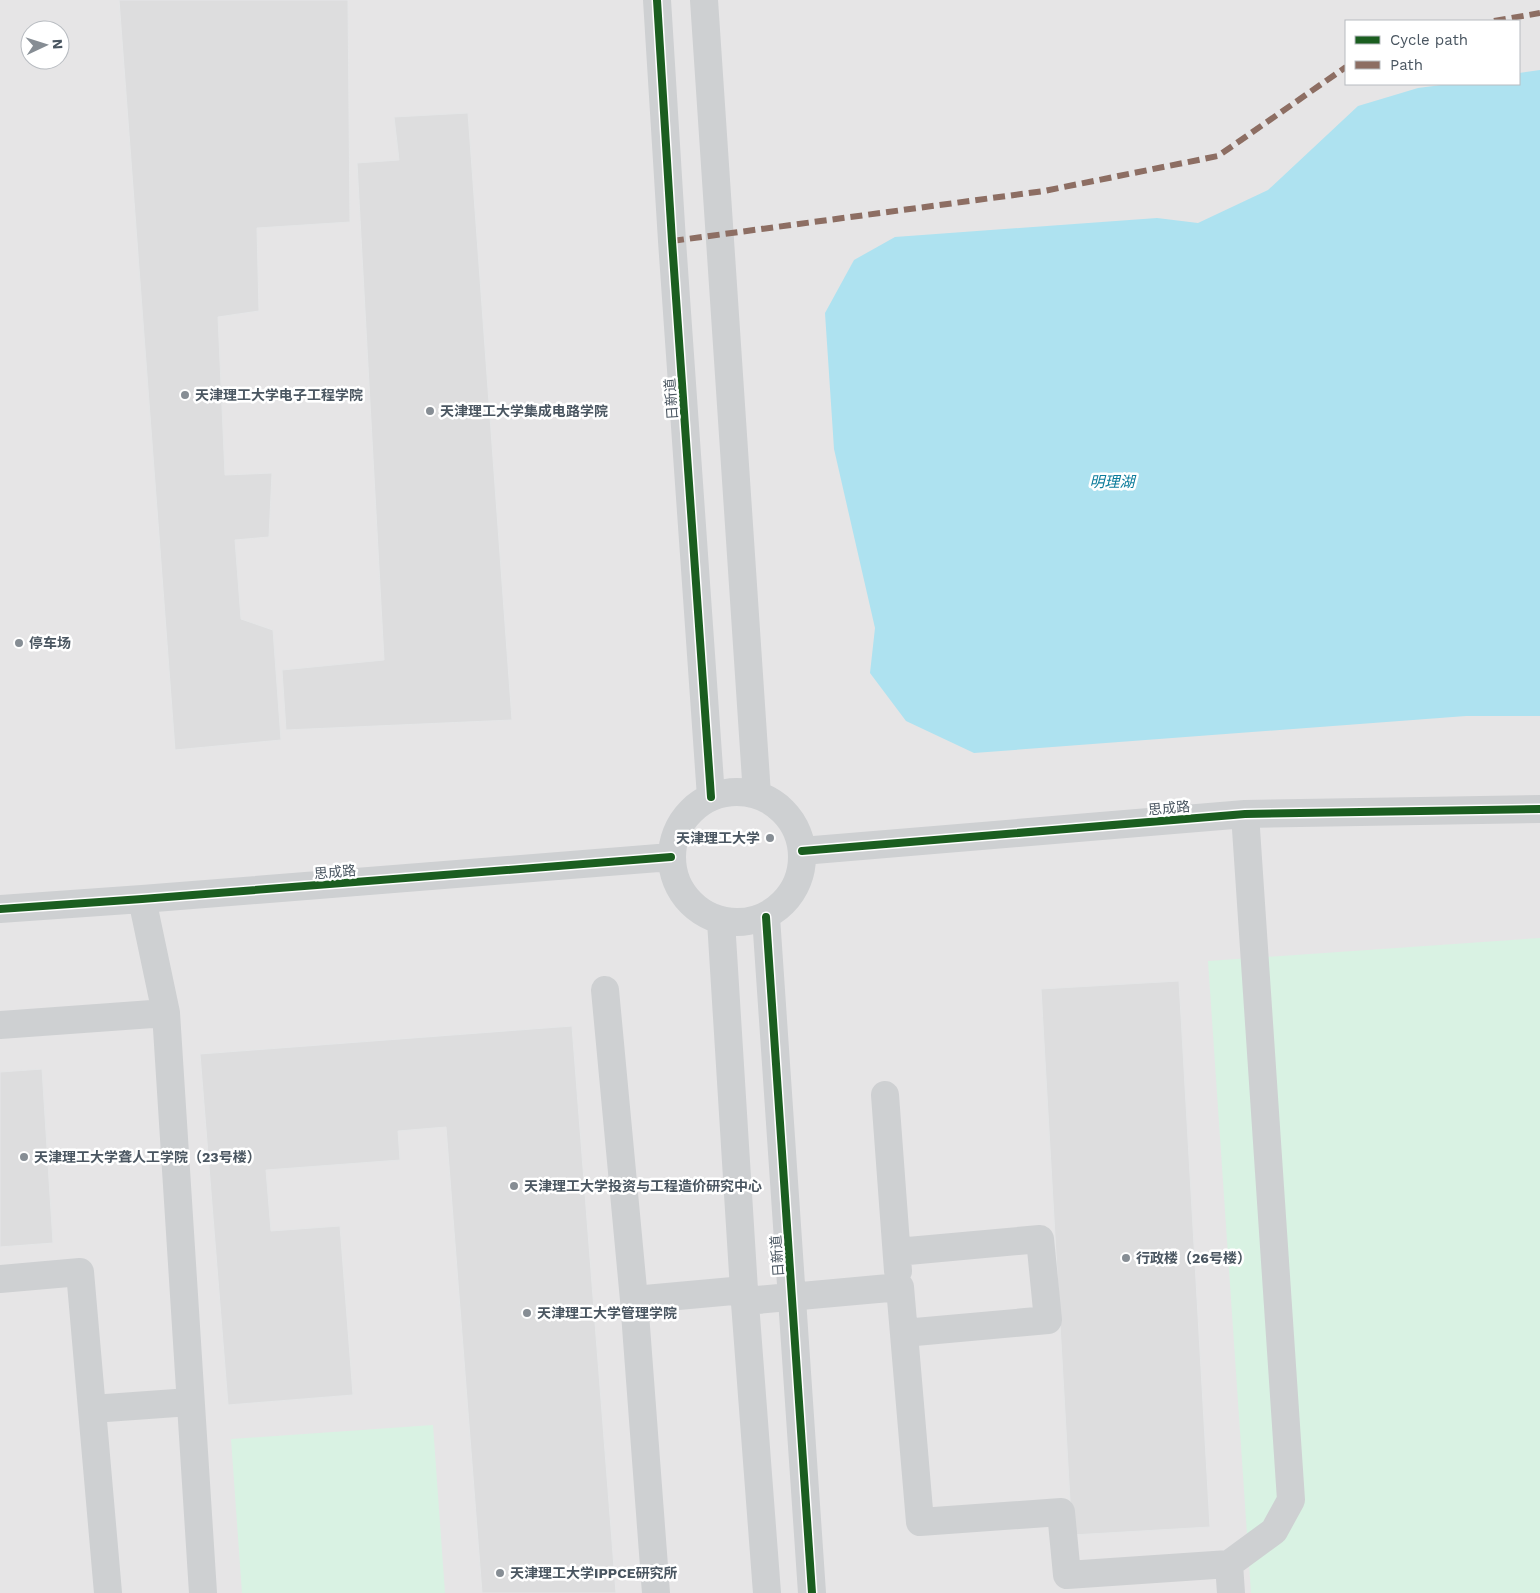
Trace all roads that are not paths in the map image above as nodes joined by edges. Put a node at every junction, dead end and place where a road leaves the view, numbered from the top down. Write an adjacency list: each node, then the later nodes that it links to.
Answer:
1 (657, 0): 4 (street, 日新道)
2 (704, 0): 3 (street)
3 (758, 795): 4 (street); 7 (street)
4 (712, 797): 8 (street)
5 (1540, 809): 6 (street, 思成路)
6 (1245, 814): 7 (street, 思成路); 26 (street)
7 (802, 852): 11 (street)
8 (671, 857): 9 (street, 思成路); 12 (street)
9 (142, 899): 10 (street, 思成路); 14 (street)
10 (0, 908)
11 (766, 917): 12 (street); 21 (street, 日新道)
12 (721, 921): 20 (street)
13 (605, 990): 22 (street)
14 (166, 1013): 15 (street); 24 (street)
15 (0, 1025)
16 (885, 1095): 17 (street)
17 (897, 1252): 19 (street); 23 (street)
18 (0, 1279): 25 (street)
19 (900, 1287): 21 (street); 23 (street)
20 (745, 1295): 21 (street); 22 (street); 31 (street)
21 (792, 1296): 32 (street, 日新道)
22 (634, 1300): 30 (street)
23 (904, 1333): 27 (street)
24 (190, 1402): 25 (street); 29 (street)
25 (92, 1409): 28 (street)
26 (1230, 1564): 27 (street); 33 (street)
27 (1068, 1584)
28 (108, 1593)
29 (202, 1593)
30 (656, 1593)
31 (767, 1593)
32 (812, 1593)
33 (1232, 1593)

